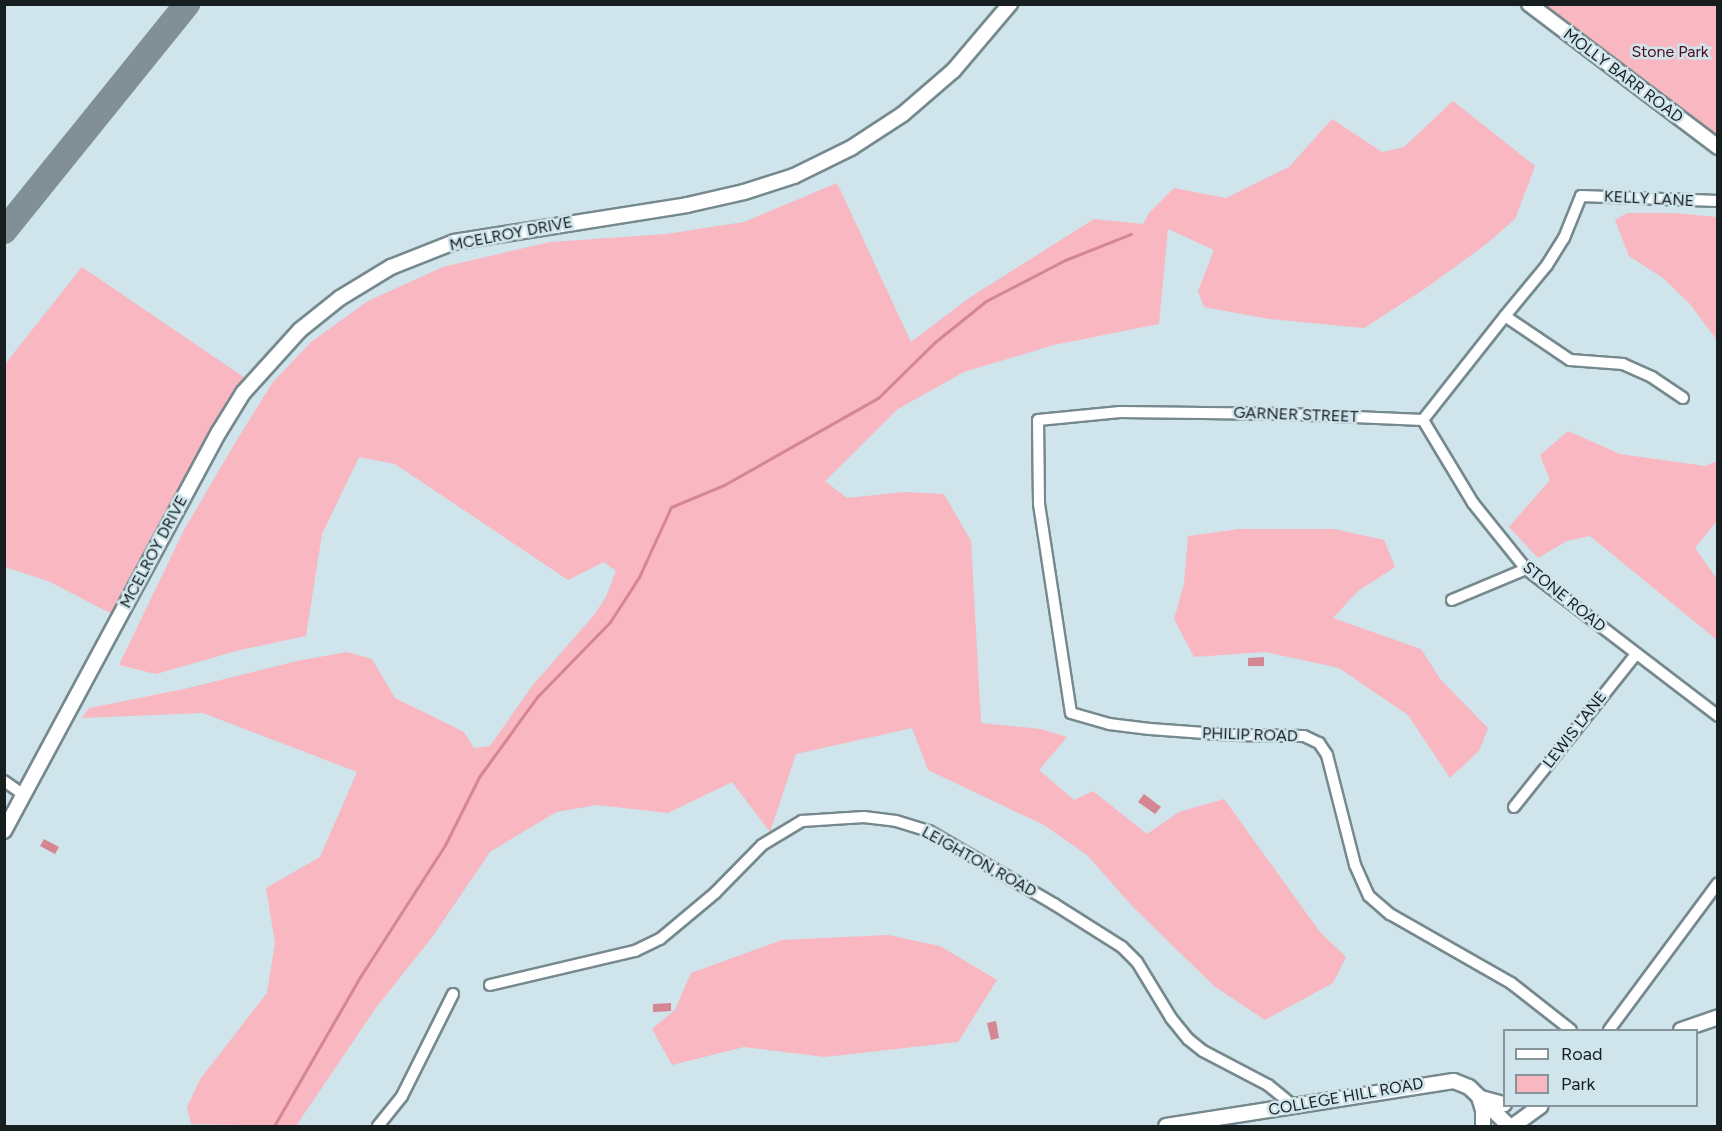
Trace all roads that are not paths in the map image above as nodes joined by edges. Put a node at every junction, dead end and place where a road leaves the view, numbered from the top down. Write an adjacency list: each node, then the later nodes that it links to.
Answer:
1 (1010, 4): 14 (street, MCELROY DRIVE)
2 (1529, 4): 3 (street, MOLLY BARR ROAD)
3 (1718, 147)
4 (1718, 201): 5 (street, KELLY LANE)
5 (1505, 316): 6 (street); 8 (street)
6 (1683, 398)
7 (1038, 420): 8 (street, GARNER STREET); 21 (street, PHILIP ROAD)
8 (1423, 420): 9 (street, STONE ROAD)
9 (1526, 569): 10 (street); 11 (street, STONE ROAD)
10 (1452, 600)
11 (1636, 654): 12 (street, STONE ROAD); 15 (street, LEWIS LANE)
12 (1718, 716)
13 (4, 781): 14 (street)
14 (24, 795): 16 (street, MCELROY DRIVE)
15 (1514, 807)
16 (4, 831)
17 (1718, 882): 22 (street)
18 (490, 984): 26 (street, LEIGHTON ROAD)
19 (453, 994): 28 (street)
20 (1718, 1017): 23 (street)
21 (1570, 1029)
22 (1610, 1029)
23 (1684, 1029)
24 (1479, 1097): 25 (street); 26 (street, COLLEGE HILL ROAD); 30 (street); 31 (street, COLLEGE HILL ROAD)
25 (1503, 1104)
26 (1294, 1106): 29 (street, COLLEGE HILL ROAD)
27 (1540, 1107): 31 (street)
28 (378, 1126)
29 (1166, 1126)
30 (1483, 1126)
31 (1511, 1126)

